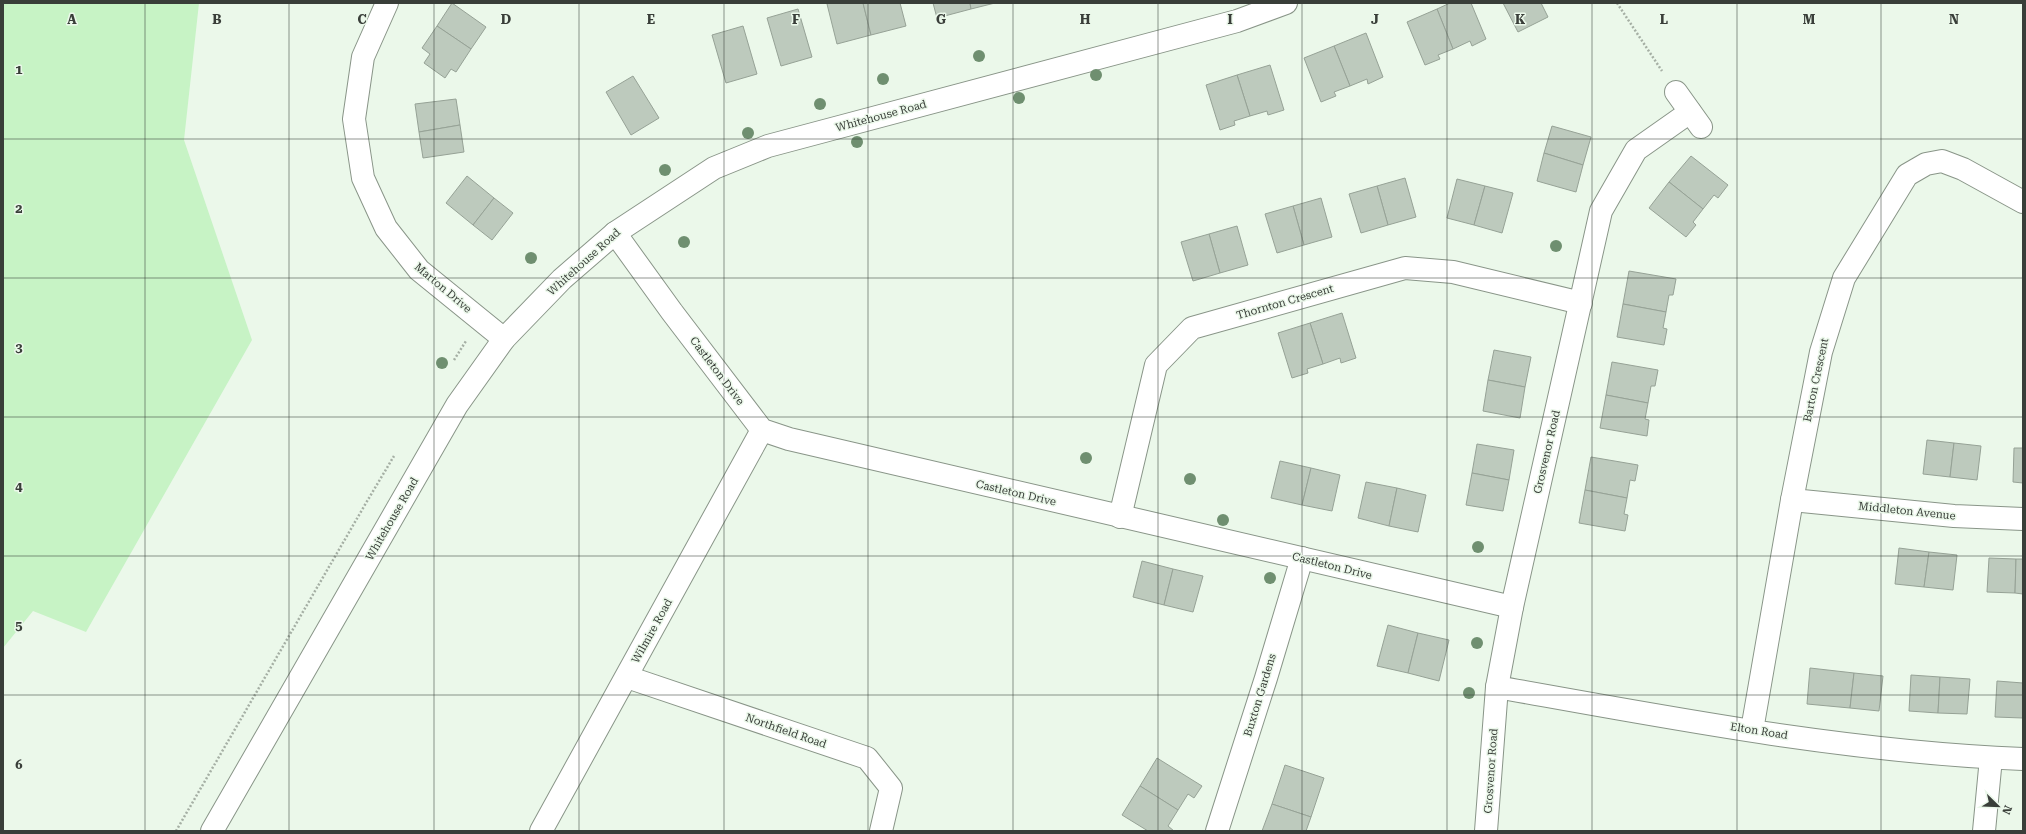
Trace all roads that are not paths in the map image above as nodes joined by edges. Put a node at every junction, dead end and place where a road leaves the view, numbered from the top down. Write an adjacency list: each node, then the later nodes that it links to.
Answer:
1 (386, 3): 7 (street, Marton Drive)
2 (1286, 3): 5 (street, Whitehouse Road)
3 (1676, 92): 6 (street, Grosvenor Road)
4 (2023, 202): 9 (street, Barton Crescent)
5 (615, 232): 7 (street, Whitehouse Road); 8 (street, Castleton Drive)
6 (1581, 304): 10 (street, Thornton Crescent); 13 (street, Grosvenor Road)
7 (504, 338): 19 (street, Whitehouse Road)
8 (762, 430): 10 (street, Castleton Drive); 14 (street, Wilmire Road)
9 (1792, 500): 11 (street, Middleton Avenue); 16 (street, Barton Crescent)
10 (1120, 517): 12 (street, Castleton Drive)
11 (2023, 520)
12 (1302, 558): 13 (street, Castleton Drive); 22 (street, Buxton Gardens)
13 (1512, 607): 15 (street, Grosvenor Road)
14 (627, 677): 20 (street, Wilmire Road); 21 (street, Northfield Road)
15 (1497, 687): 16 (street, Elton Road); 23 (street, Grosvenor Road)
16 (1752, 730): 17 (street, Elton Road)
17 (1991, 758): 18 (street, Elton Road); 24 (street)
18 (2023, 759)
19 (212, 831)
20 (541, 831)
21 (881, 831)
22 (1217, 831)
23 (1486, 831)
24 (1984, 831)

